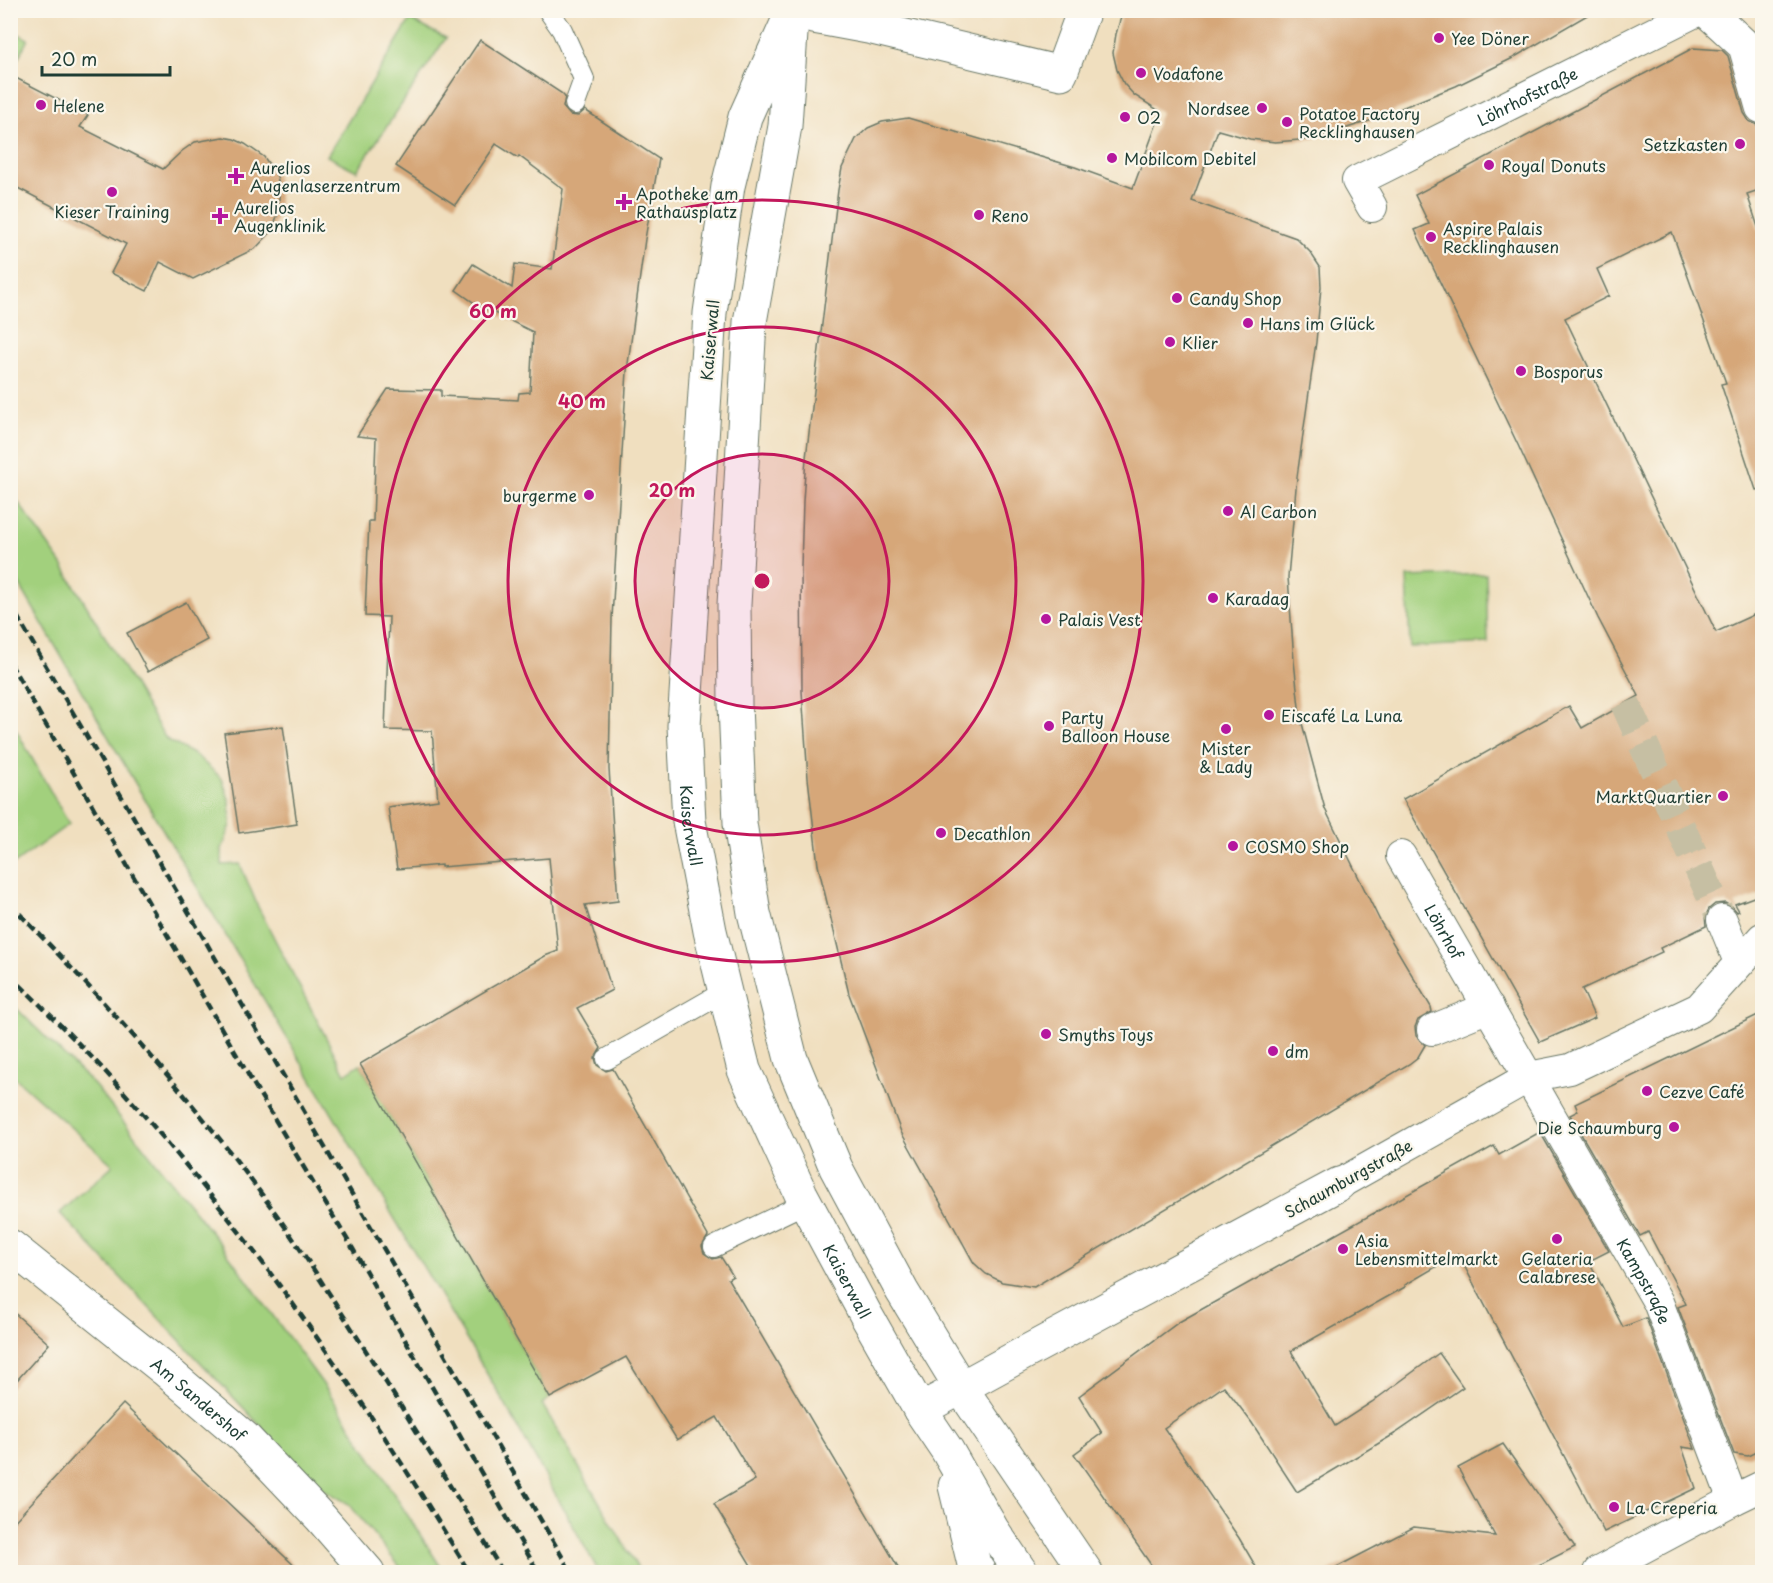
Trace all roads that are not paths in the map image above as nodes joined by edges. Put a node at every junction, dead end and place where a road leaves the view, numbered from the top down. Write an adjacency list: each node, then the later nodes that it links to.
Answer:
1 (548, 10): 6 (lane)
2 (1084, 10): 5 (main road)
3 (1699, 10): 8 (street, Löhrhofstraße)
4 (1706, 10): 7 (main road)
5 (792, 12): 13 (main road, Kaiserwall); 22 (main road)
6 (574, 104)
7 (1762, 107)
8 (1372, 207)
9 (1401, 856): 14 (street, Löhrhof)
10 (1722, 920): 12 (street)
11 (1762, 938): 12 (street, Schaumburgstraße)
12 (1740, 962): 17 (street, Schaumburgstraße)
13 (724, 992): 16 (lane); 19 (main road, Kaiserwall)
14 (1489, 1007): 15 (street); 17 (street, Löhrhof)
15 (1432, 1030)
16 (608, 1059)
17 (1529, 1077): 18 (street, Schaumburgstraße); 26 (street, Kampstraße)
18 (1339, 1184): 22 (main road, Schaumburgstraße)
19 (805, 1203): 21 (lane); 23 (main road, Kaiserwall)
20 (10, 1245): 27 (main road, Am Sandershof)
21 (714, 1246)
22 (961, 1388): 23 (main road, Schaumburgstraße); 30 (main road)
23 (920, 1410): 24 (main road, Kaiserwall)
24 (946, 1450): 28 (main road); 29 (main road, Kaiserwall)
25 (1762, 1486): 26 (street)
26 (1733, 1500): 31 (street)
27 (368, 1572)
28 (979, 1572)
29 (1021, 1572)
30 (1086, 1572)
31 (1598, 1572)

